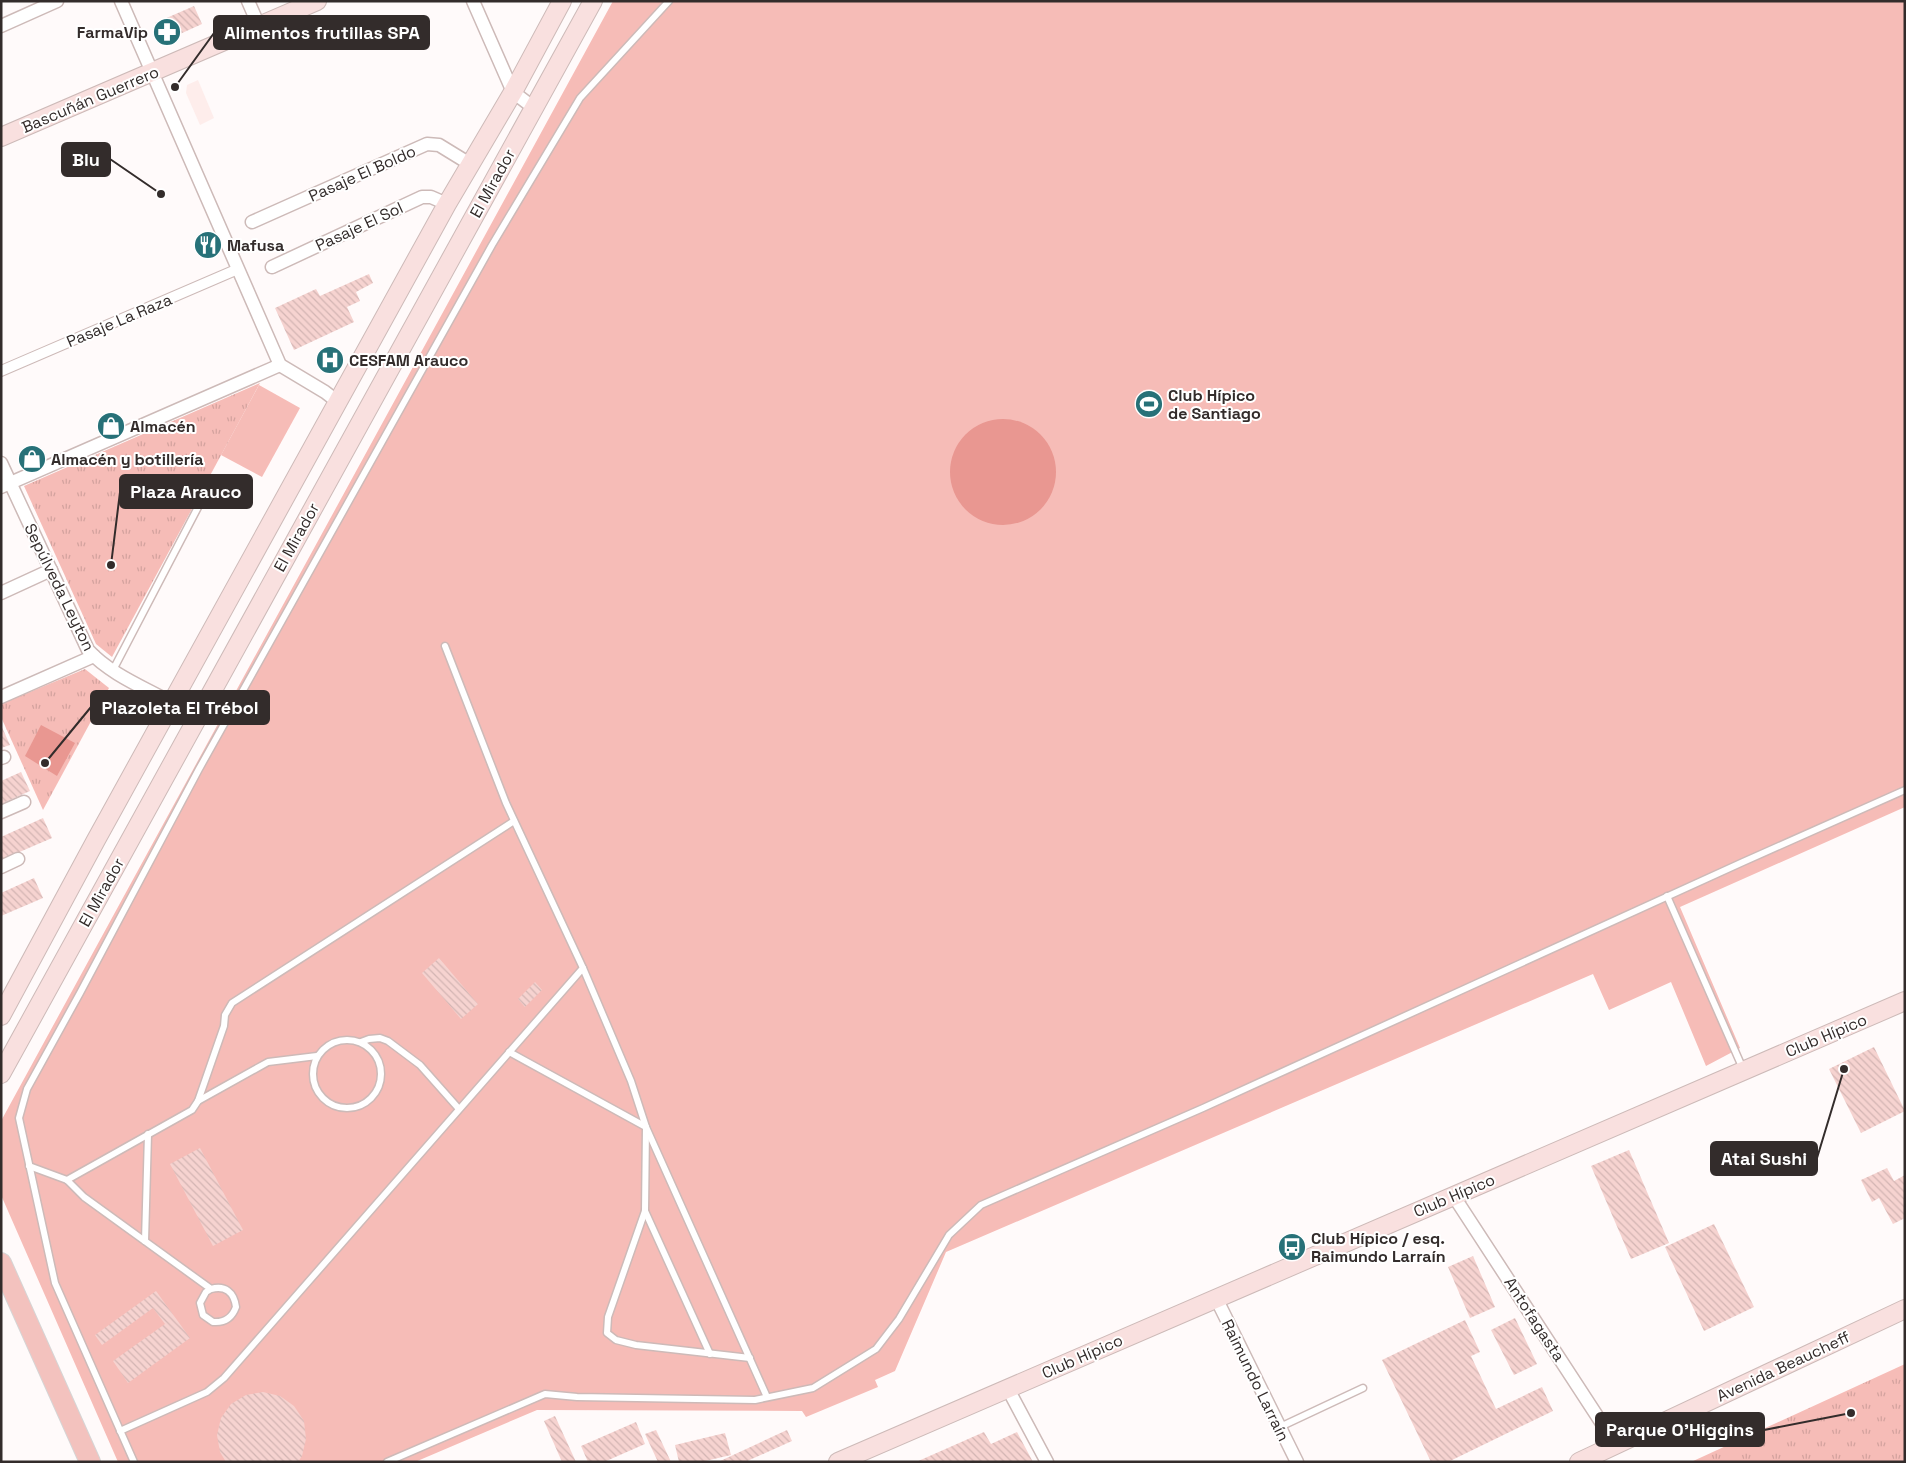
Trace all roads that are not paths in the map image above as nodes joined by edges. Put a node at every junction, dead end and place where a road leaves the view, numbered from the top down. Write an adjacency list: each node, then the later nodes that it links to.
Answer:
1 (57, 1): 9 (street)
2 (121, 1): 11 (street)
3 (248, 1): 10 (street)
4 (317, 1): 10 (main road, Bascuñán Guerrero)
5 (473, 1): 12 (street)
6 (562, 1): 12 (main road, El Mirador)
7 (593, 1): 13 (main road, El Mirador)
8 (669, 1): 56 (lane)
9 (1, 26)
10 (259, 26): 11 (main road, Bascuñán Guerrero)
11 (152, 72): 14 (main road, Bascuñán Guerrero); 19 (street)
12 (513, 92): 13 (street); 15 (main road, El Mirador)
13 (534, 108): 25 (main road, El Mirador)
14 (1, 137)
15 (470, 164): 16 (main road, El Mirador); 17 (street, Pasaje El Boldo)
16 (447, 204): 18 (street, Pasaje El Sol); 22 (main road, El Mirador)
17 (252, 222)
18 (272, 267)
19 (238, 269): 20 (street); 21 (street, Pasaje La Raza)
20 (280, 365): 22 (street); 26 (street)
21 (1, 371)
22 (338, 402): 23 (main road, El Mirador)
23 (309, 454): 25 (main road); 34 (main road, El Mirador)
24 (1, 463): 26 (street, Sepúlveda Leyton)
25 (334, 468): 36 (main road, El Mirador)
26 (6, 485): 28 (street, Sepúlveda Leyton)
27 (207, 490): 32 (lane)
28 (51, 570): 29 (street); 31 (street, Sepúlveda Leyton)
29 (1, 593)
30 (445, 646): 40 (lane)
31 (94, 656): 32 (street, Sepúlveda Leyton); 33 (street)
32 (113, 670): 34 (street, Sepúlveda Leyton)
33 (1, 697)
34 (172, 702): 35 (main road, El Mirador)
35 (136, 768): 36 (main road); 46 (main road, El Mirador)
36 (162, 782): 51 (main road, El Mirador)
37 (1905, 790): 43 (lane)
38 (24, 802): 39 (street)
39 (1, 812)
40 (514, 821): 44 (lane); 52 (lane)
41 (18, 859): 42 (street)
42 (1, 867)
43 (1667, 896): 50 (lane); 69 (lane)
44 (583, 968): 48 (lane); 54 (lane)
45 (1905, 1001): 50 (main road, Club Hípico)
46 (1, 1016)
47 (361, 1042): 49 (lane); 49 (lane); 53 (lane)
48 (510, 1052): 53 (lane); 54 (lane)
49 (317, 1056): 52 (lane)
50 (1743, 1070): 58 (main road, Club Hípico)
51 (1, 1074)
52 (198, 1101): 55 (lane)
53 (460, 1109): 71 (lane)
54 (646, 1127): 59 (lane); 66 (lane)
55 (148, 1134): 57 (lane); 60 (lane)
56 (29, 1166): 57 (lane); 71 (lane)
57 (67, 1180): 60 (lane)
58 (1454, 1195): 63 (main road, Club Hípico); 72 (street, Antofagasta)
59 (644, 1211): 65 (lane); 65 (lane)
60 (145, 1241): 62 (lane)
61 (1, 1263): 73 (main road)
62 (211, 1288): 62 (lane)
63 (1216, 1298): 67 (main road, Club Hípico); 70 (street, Raimundo Larraín)
64 (1905, 1309): 72 (main road, Avenida Beaucheff)
65 (710, 1354): 66 (lane)
66 (750, 1358): 69 (lane)
67 (1008, 1388): 76 (main road, Club Hípico); 77 (street)
68 (1363, 1388): 70 (lane)
69 (767, 1397): 75 (lane)
70 (1280, 1427): 78 (street, Raimundo Larraín)
71 (120, 1431): 74 (lane)
72 (1616, 1445): 79 (main road, Avenida Beaucheff)
73 (90, 1462)
74 (134, 1462)
75 (387, 1462)
76 (838, 1462)
77 (1047, 1462)
78 (1297, 1462)
79 (1579, 1462)

